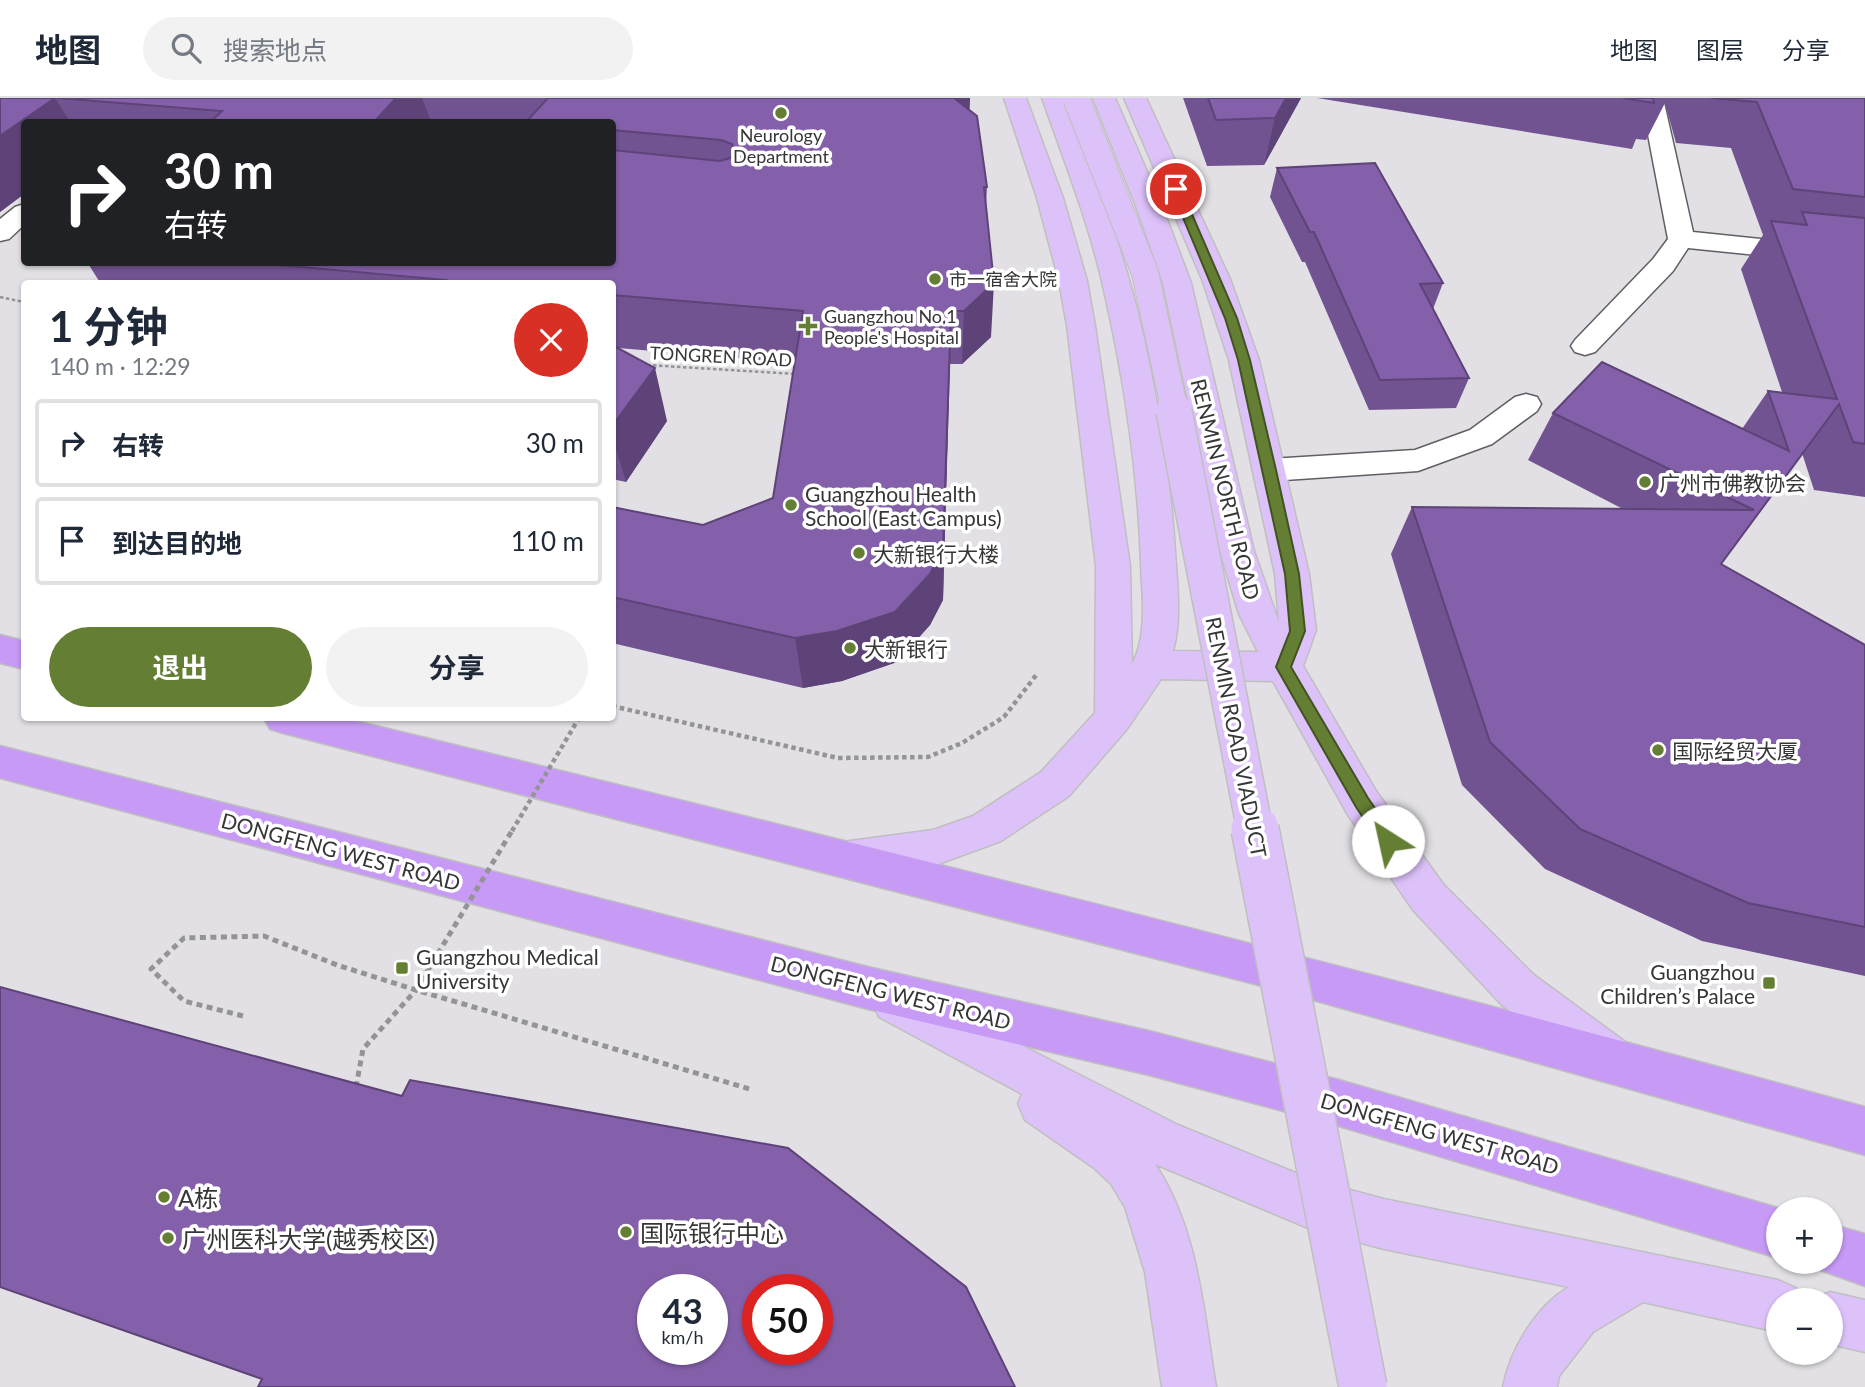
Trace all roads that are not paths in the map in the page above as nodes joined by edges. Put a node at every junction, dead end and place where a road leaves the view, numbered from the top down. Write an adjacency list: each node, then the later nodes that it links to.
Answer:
1 (1015, 98): 18 (main road)
2 (1053, 98): 16 (main road)
3 (1076, 98): 33 (main road, RENMIN ROAD VIADUCT, bridge)
4 (1104, 98): 17 (main road, RENMIN NORTH ROAD)
5 (1135, 98): 13 (main road)
6 (1652, 98): 9 (street)
7 (21, 215): 8 (street)
8 (0, 233)
9 (1681, 239): 10 (street); 11 (street)
10 (1865, 258)
11 (1585, 346)
12 (1526, 404): 13 (street)
13 (1269, 470): 17 (main road)
14 (0, 649): 15 (highway)
15 (21, 653)
16 (1151, 665): 17 (main road); 18 (main road)
17 (1284, 667): 23 (main road, RENMIN NORTH ROAD)
18 (1114, 718): 21 (main road)
19 (295, 721): 21 (highway)
20 (0, 762): 22 (highway, DONGFENG WEST ROAD)
21 (850, 859): 23 (highway)
22 (868, 988): 25 (highway, DONGFENG WEST ROAD); 28 (main road); 32 (main road)
23 (1610, 1058): 24 (highway)
24 (1865, 1131)
25 (1766, 1229)
26 (1843, 1253): 27 (highway)
27 (1865, 1260)
28 (1639, 1275): 29 (main road); 34 (main road)
29 (1766, 1304)
30 (1843, 1321): 31 (main road)
31 (1865, 1326)
32 (1189, 1387)
33 (1363, 1387)
34 (1531, 1387)

